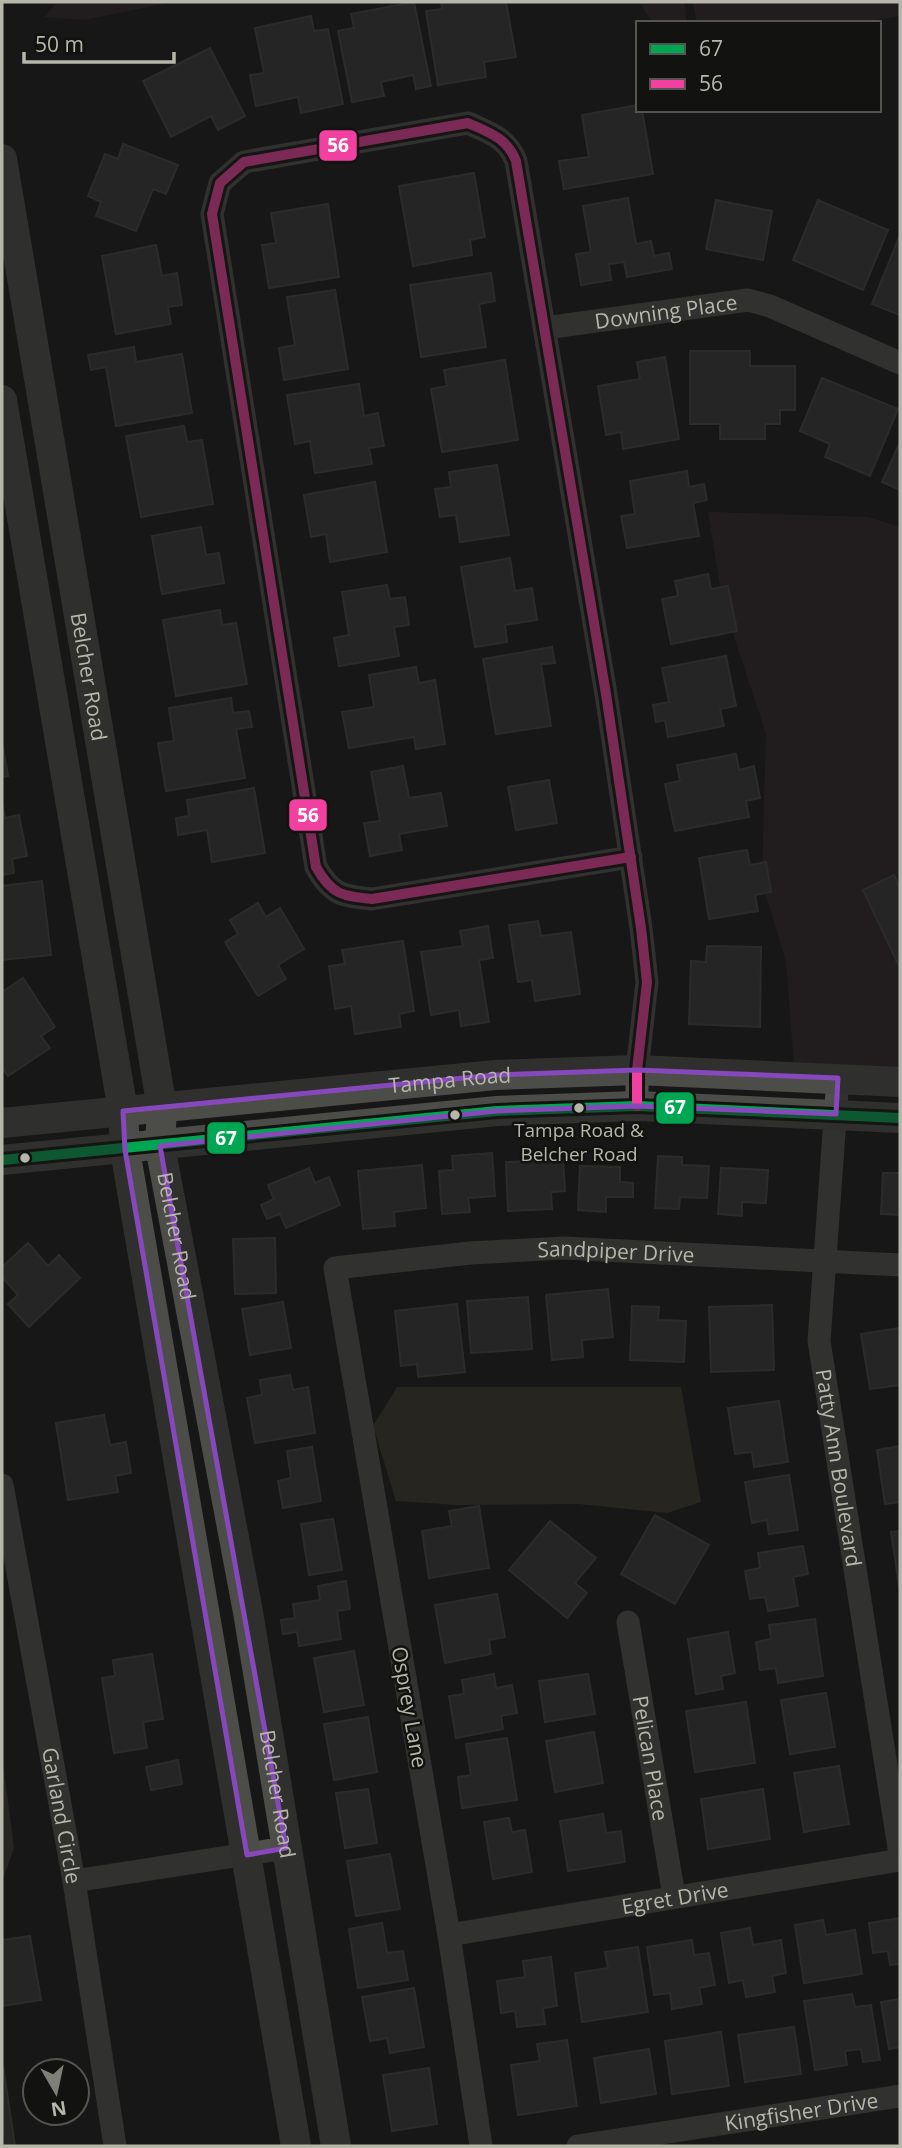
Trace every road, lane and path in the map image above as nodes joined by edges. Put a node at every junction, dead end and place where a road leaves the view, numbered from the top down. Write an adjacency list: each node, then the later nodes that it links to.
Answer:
1 (2, 159): 10 (main road, Belcher Road)
2 (545, 328): 3 (street, Downing Place); 5 (street); 5 (street)
3 (900, 363)
4 (2, 400): 11 (main road, Belcher Road)
5 (631, 857): 6 (street)
6 (637, 1070): 7 (main road, Tampa Road); 9 (street); 10 (main road, Tampa Road)
7 (838, 1078): 8 (main road, Tampa Road); 12 (street, Patty Ann Boulevard)
8 (900, 1082)
9 (637, 1106): 12 (main road, Tampa Road); 15 (main road, Tampa Road)
10 (162, 1108): 11 (main road, Tampa Road); 15 (main road, Belcher Road)
11 (123, 1111): 14 (main road, Tampa Road); 16 (main road, Belcher Road)
12 (836, 1114): 13 (main road, Tampa Road); 18 (street, Patty Ann Boulevard)
13 (900, 1118)
14 (2, 1123)
15 (160, 1146): 16 (main road, Tampa Road); 23 (main road, Belcher Road)
16 (125, 1150): 17 (main road, Tampa Road); 24 (main road, Belcher Road)
17 (2, 1160)
18 (823, 1262): 19 (street, Sandpiper Drive); 20 (street, Sandpiper Drive); 25 (street, Patty Ann Boulevard)
19 (900, 1265)
20 (335, 1268): 29 (street, Osprey Lane)
21 (2, 1485): 27 (street, Garland Circle)
22 (628, 1622): 28 (street, Pelican Place)
23 (286, 1848): 24 (street); 33 (main road, Belcher Road)
24 (247, 1854): 27 (street); 32 (main road, Belcher Road)
25 (900, 1854)
26 (900, 1860): 28 (street, Egret Drive)
27 (74, 1881): 31 (street, Garland Circle)
28 (674, 1896): 29 (street, Egret Drive)
29 (449, 1935): 34 (street, Osprey Lane)
30 (900, 2096): 35 (street, Kingfisher Drive)
31 (116, 2146)
32 (296, 2146)
33 (337, 2146)
34 (481, 2146)
35 (578, 2146)

